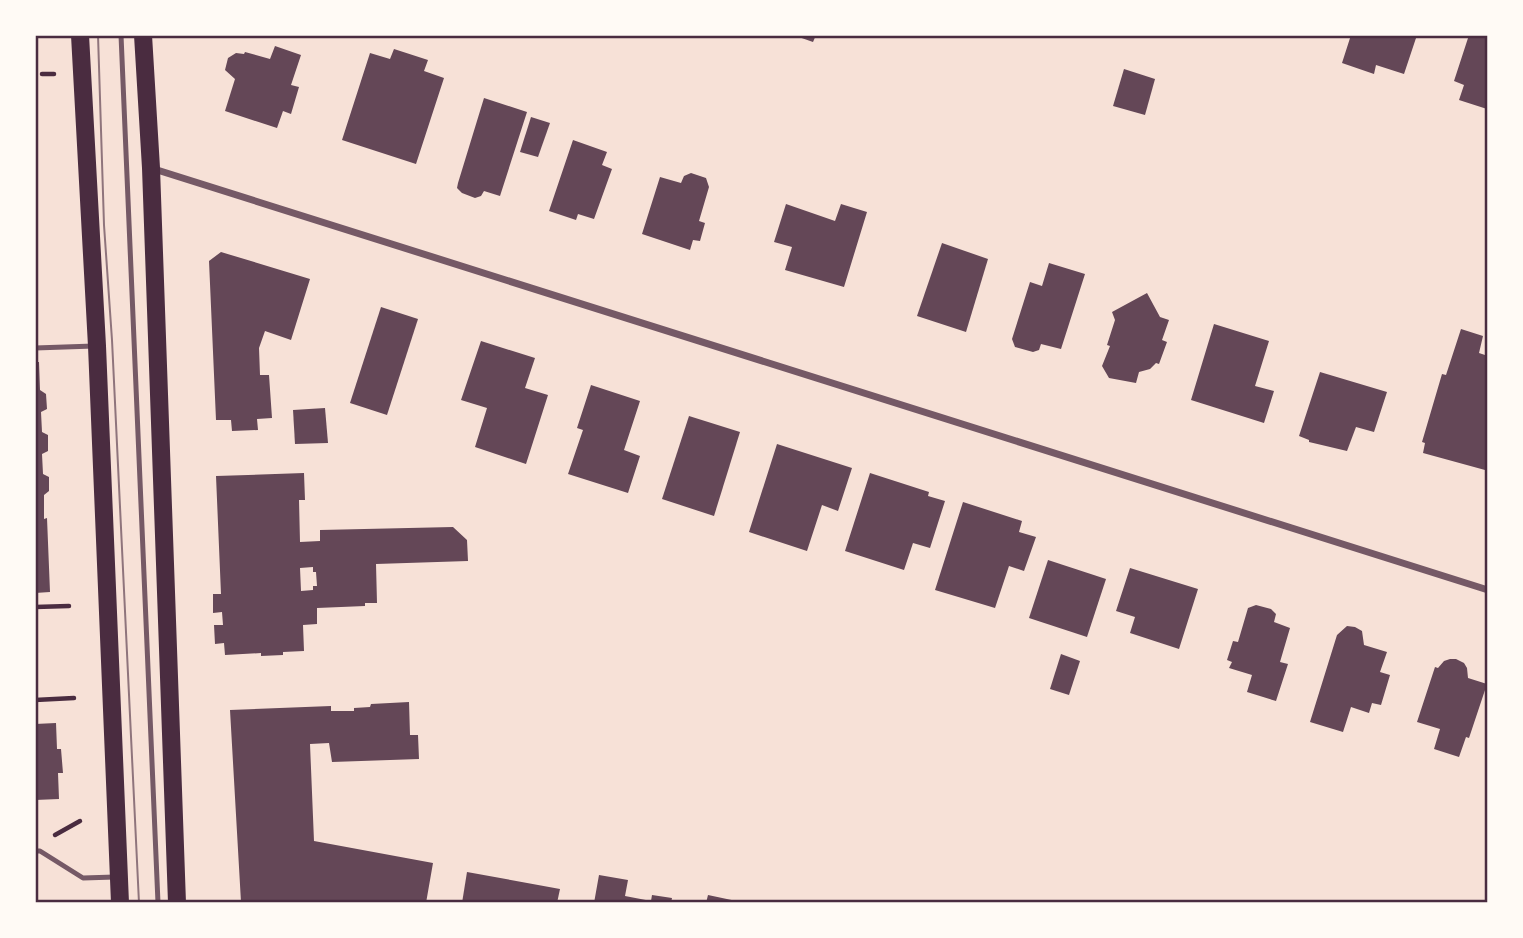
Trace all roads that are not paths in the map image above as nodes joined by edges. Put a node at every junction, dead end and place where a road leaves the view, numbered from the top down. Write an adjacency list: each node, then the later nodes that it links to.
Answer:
1 (80, 35): 5 (main road)
2 (121, 35): 11 (lane)
3 (143, 35): 4 (main road)
4 (151, 168): 7 (street); 12 (main road)
5 (97, 346): 6 (lane); 9 (main road)
6 (35, 348)
7 (1488, 590)
8 (35, 851): 9 (lane)
9 (120, 877): 10 (main road)
10 (121, 903)
11 (158, 903)
12 (177, 903)

